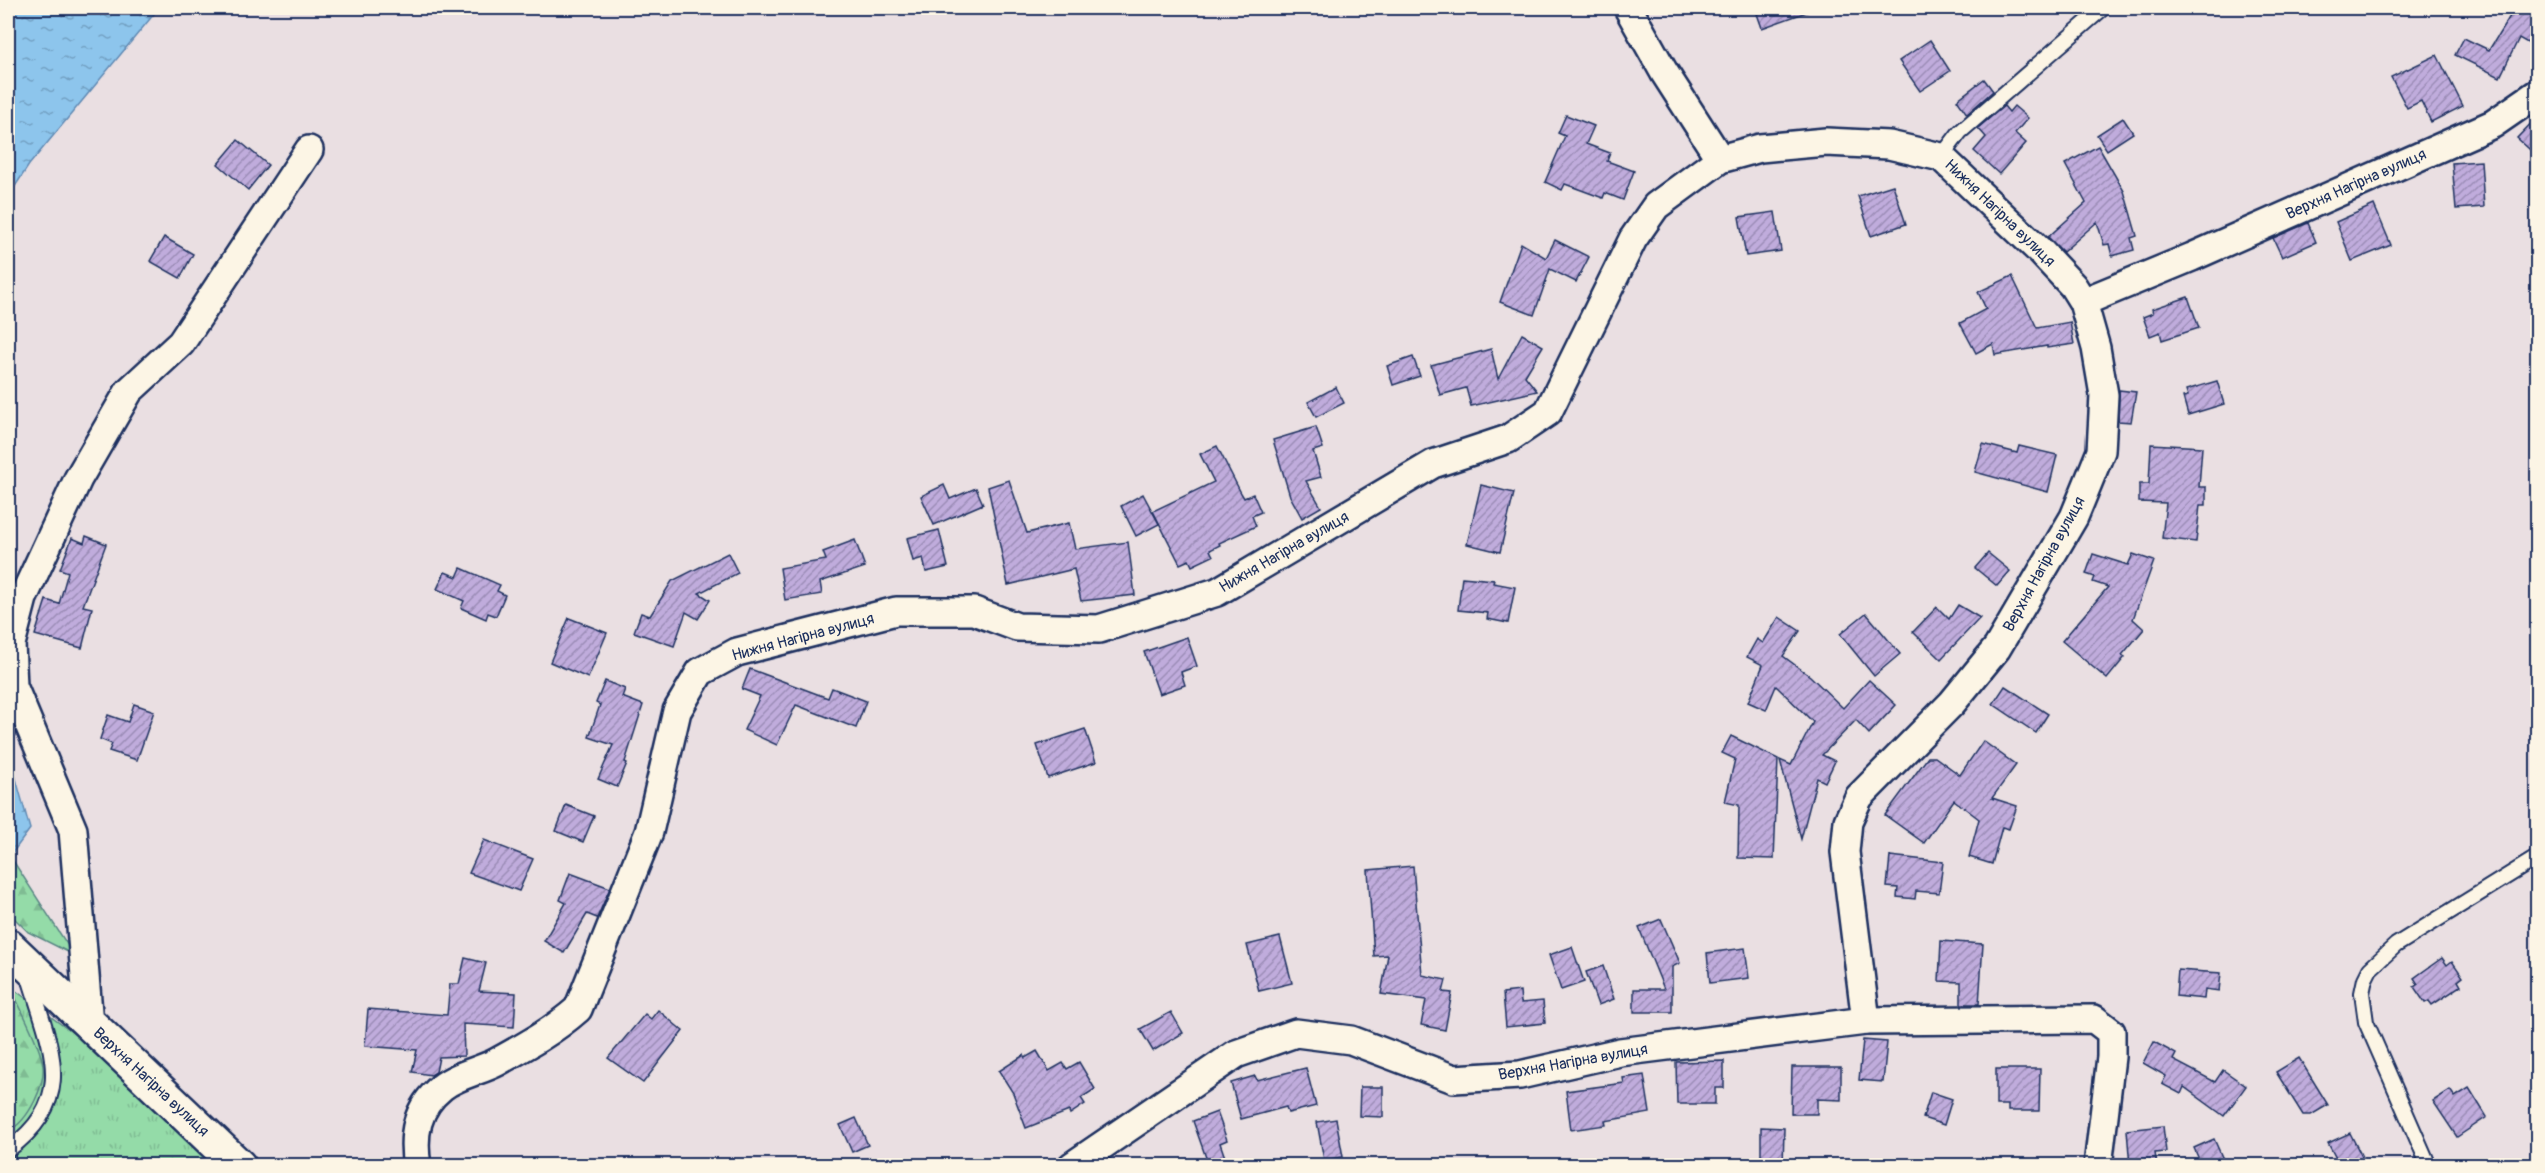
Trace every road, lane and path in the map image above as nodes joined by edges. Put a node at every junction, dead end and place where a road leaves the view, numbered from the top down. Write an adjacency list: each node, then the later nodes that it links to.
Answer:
1 (1628, 8): 6 (street)
2 (2103, 8): 5 (lane)
3 (2538, 93): 7 (street, Верхня Нагірна вулиця)
4 (309, 150): 11 (street)
5 (1941, 157): 6 (street, Нижня Нагірна вулиця); 7 (street, Нижня Нагірна вулиця)
6 (1720, 159): 14 (street, Нижня Нагірна вулиця)
7 (2083, 302): 10 (street, Верхня Нагірна вулиця)
8 (2538, 857): 17 (lane)
9 (16, 955): 11 (main road, Верхня Нагірна вулиця); 12 (lane)
10 (1866, 1021): 15 (street, Верхня Нагірна вулиця); 16 (street, Верхня Нагірна вулиця)
11 (89, 1024): 13 (main road, Верхня Нагірна вулиця)
12 (8, 1150)
13 (239, 1166)
14 (417, 1166)
15 (1072, 1166)
16 (2097, 1166)
17 (2429, 1166)

